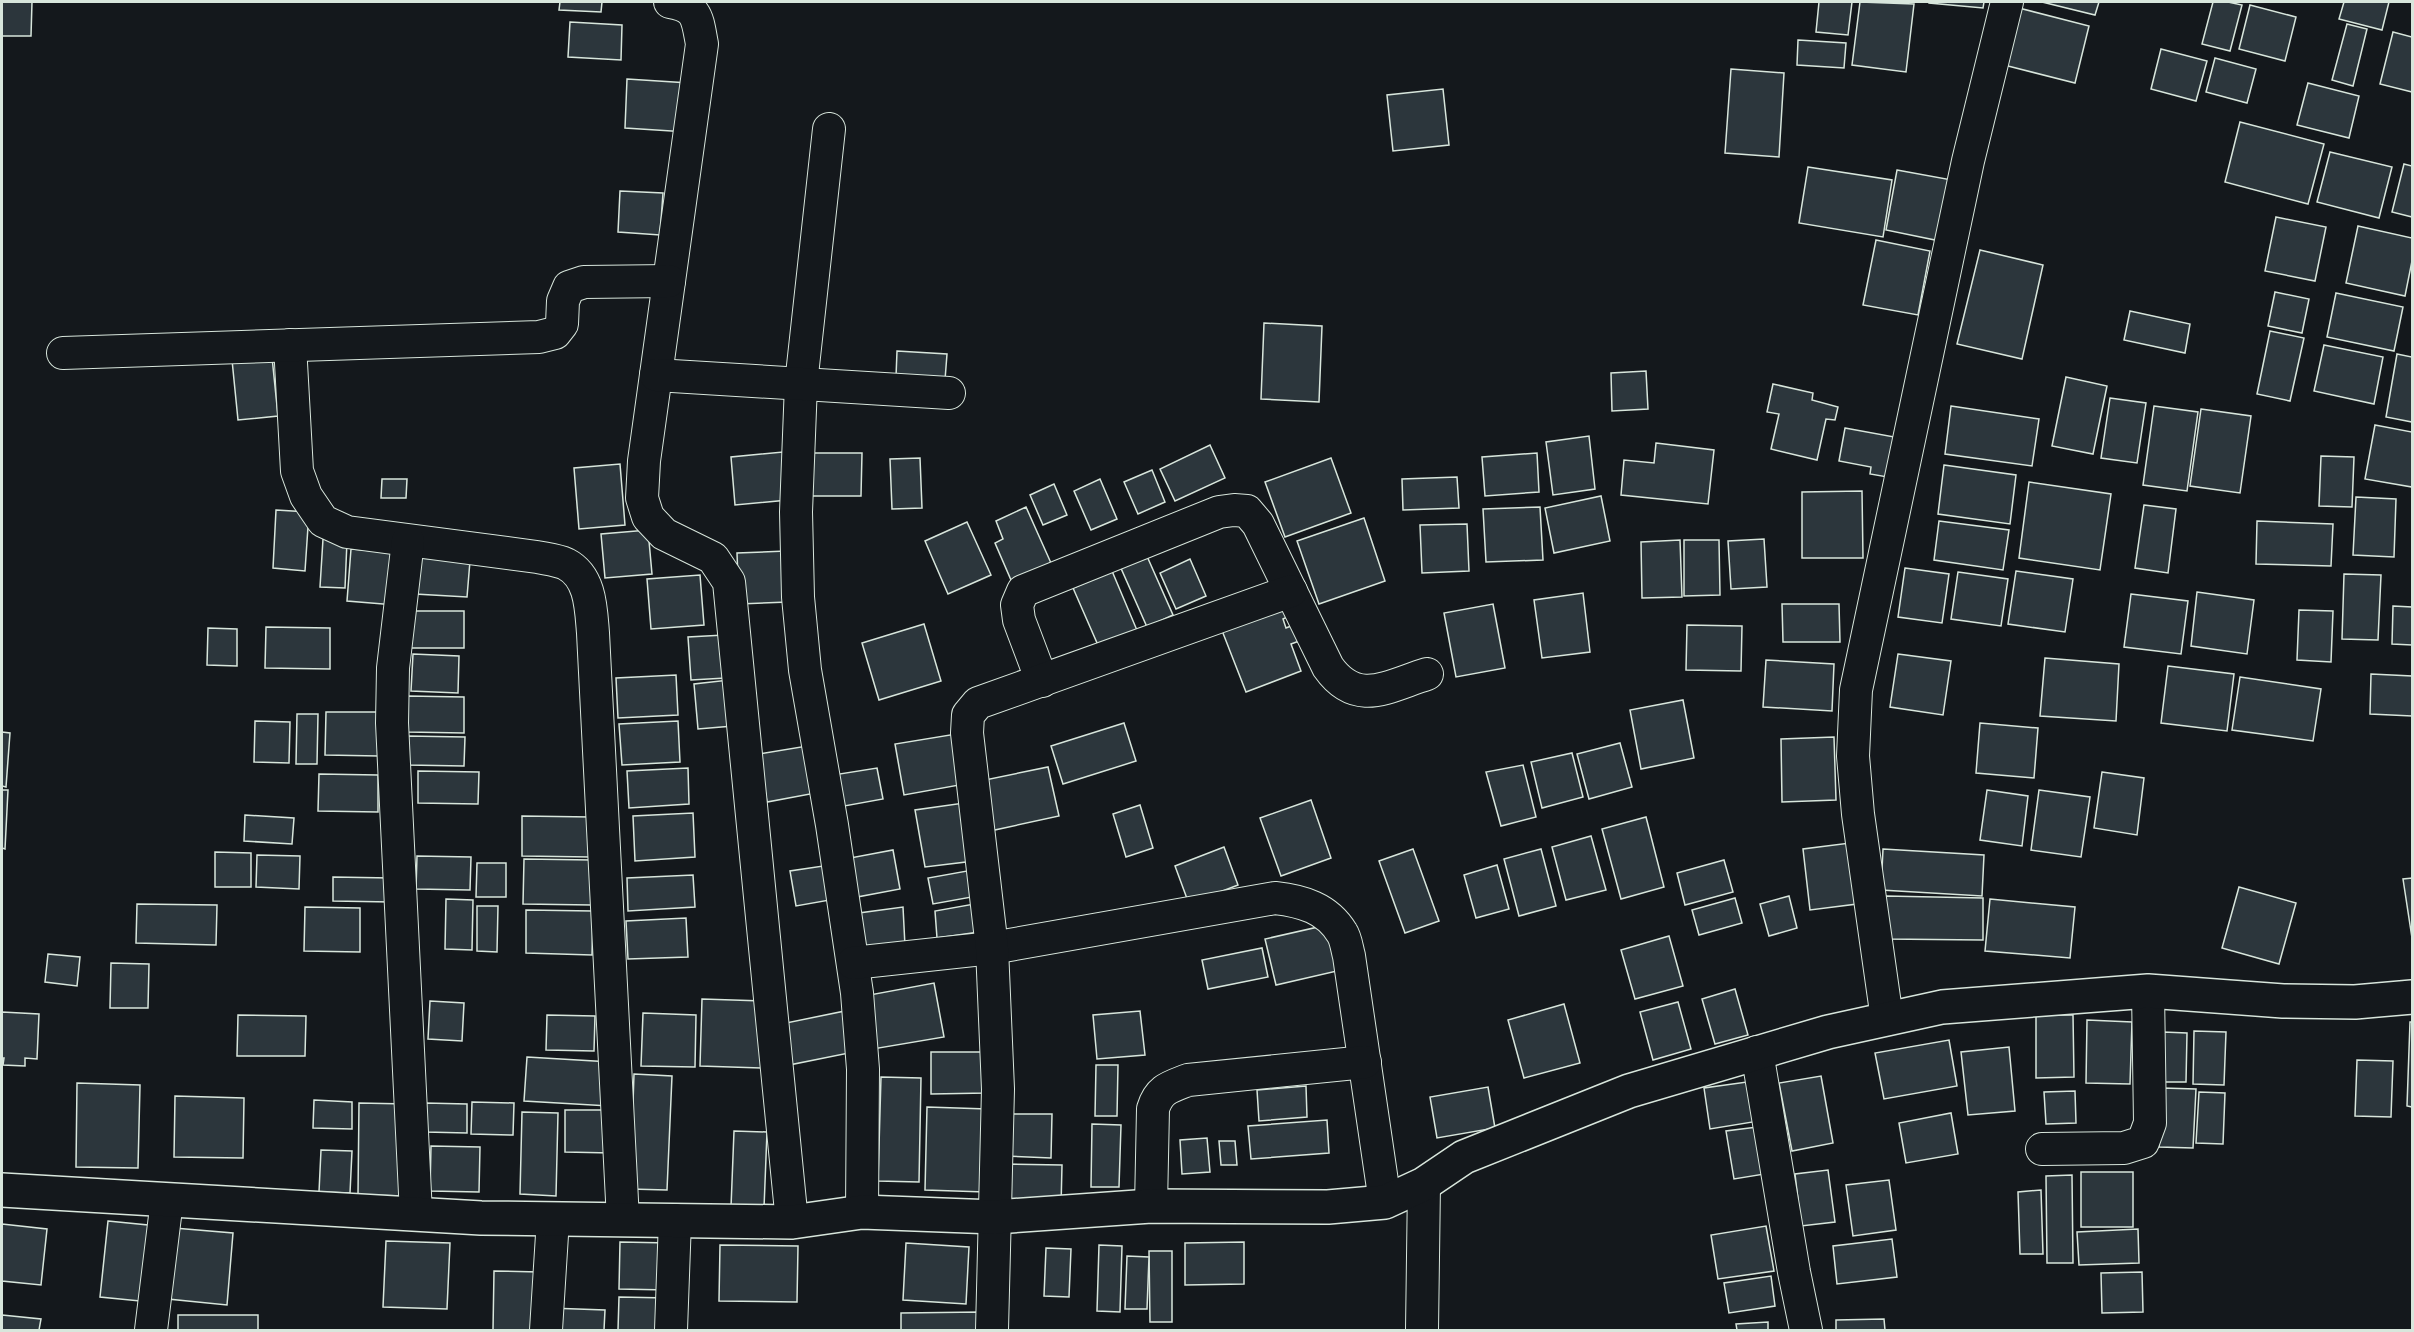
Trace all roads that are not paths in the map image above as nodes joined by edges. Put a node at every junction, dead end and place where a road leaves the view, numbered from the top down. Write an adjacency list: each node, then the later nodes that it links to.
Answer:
1 (670, 2): 4 (street)
2 (2007, 2): 18 (street)
3 (829, 129): 8 (street)
4 (669, 281): 5 (street); 7 (street)
5 (290, 345): 6 (street); 10 (street)
6 (63, 353)
7 (656, 375): 8 (street); 33 (street)
8 (801, 384): 9 (street); 15 (street)
9 (949, 393)
10 (408, 541): 28 (street); 31 (street)
11 (1291, 591): 12 (street); 13 (street); 13 (street)
12 (1427, 674)
13 (1042, 681): 14 (street)
14 (992, 948): 15 (street); 20 (street); 29 (street)
15 (853, 963): 27 (street)
16 (2148, 991): 17 (street); 18 (street); 21 (street)
17 (2412, 997)
18 (1887, 1019): 19 (street)
19 (1757, 1052): 22 (street); 39 (street)
20 (1365, 1062): 25 (street); 26 (street)
21 (2042, 1149)
22 (1424, 1184): 25 (street); 38 (street)
23 (2, 1190): 24 (street)
24 (167, 1200): 28 (street); 34 (street)
25 (1385, 1203): 26 (street)
26 (1151, 1206): 29 (street)
27 (861, 1212): 29 (street); 33 (street)
28 (416, 1214): 30 (street)
29 (994, 1216): 37 (street)
30 (553, 1219): 31 (street); 35 (street)
31 (624, 1220): 32 (street)
32 (675, 1220): 33 (street); 36 (street)
33 (792, 1222)
34 (151, 1330)
35 (546, 1330)
36 (670, 1330)
37 (992, 1330)
38 (1422, 1330)
39 (1806, 1330)

